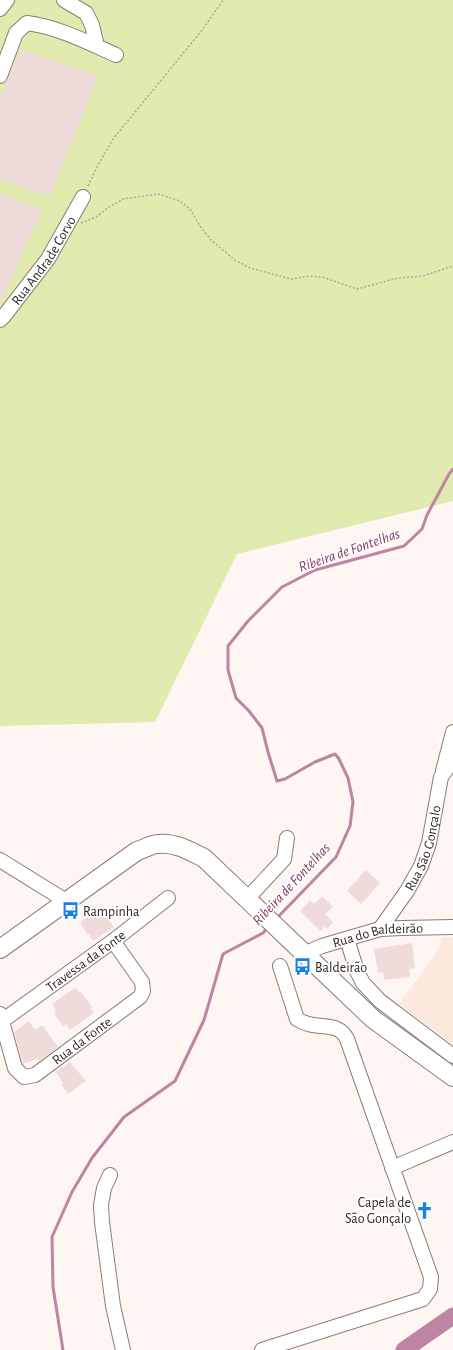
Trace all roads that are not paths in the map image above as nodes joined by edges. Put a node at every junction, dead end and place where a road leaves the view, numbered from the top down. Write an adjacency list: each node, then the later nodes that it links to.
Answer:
1 (7, 0): 3 (street)
2 (64, 0): 4 (street)
3 (0, 9)
4 (97, 46): 5 (street); 6 (street)
5 (116, 55)
6 (0, 76)
7 (83, 197): 8 (street, Rua Andrade Corvo)
8 (0, 320)
9 (453, 732): 11 (street)
10 (453, 760): 11 (street, Rua São Gonçalo)
11 (441, 777): 18 (street, Rua São Gonçalo)
12 (287, 838): 15 (street)
13 (0, 860): 16 (street)
14 (168, 898): 20 (street, Travessa da Fonte)
15 (247, 899): 16 (main road); 22 (main road)
16 (66, 901): 21 (main road)
17 (453, 927): 18 (street, Rua do Baldeirão)
18 (380, 930): 19 (street, Rua do Baldeirão)
19 (348, 939): 22 (street, Rua do Baldeirão); 25 (street)
20 (113, 941): 24 (street, Travessa da Fonte); 24 (street, Rua da Fonte)
21 (0, 949)
22 (304, 954): 26 (main road)
23 (280, 966): 28 (street)
24 (1, 1017)
25 (453, 1056)
26 (453, 1077)
27 (453, 1142): 28 (street)
28 (392, 1168): 31 (street)
29 (110, 1175): 30 (street)
30 (123, 1350)
31 (262, 1350)

